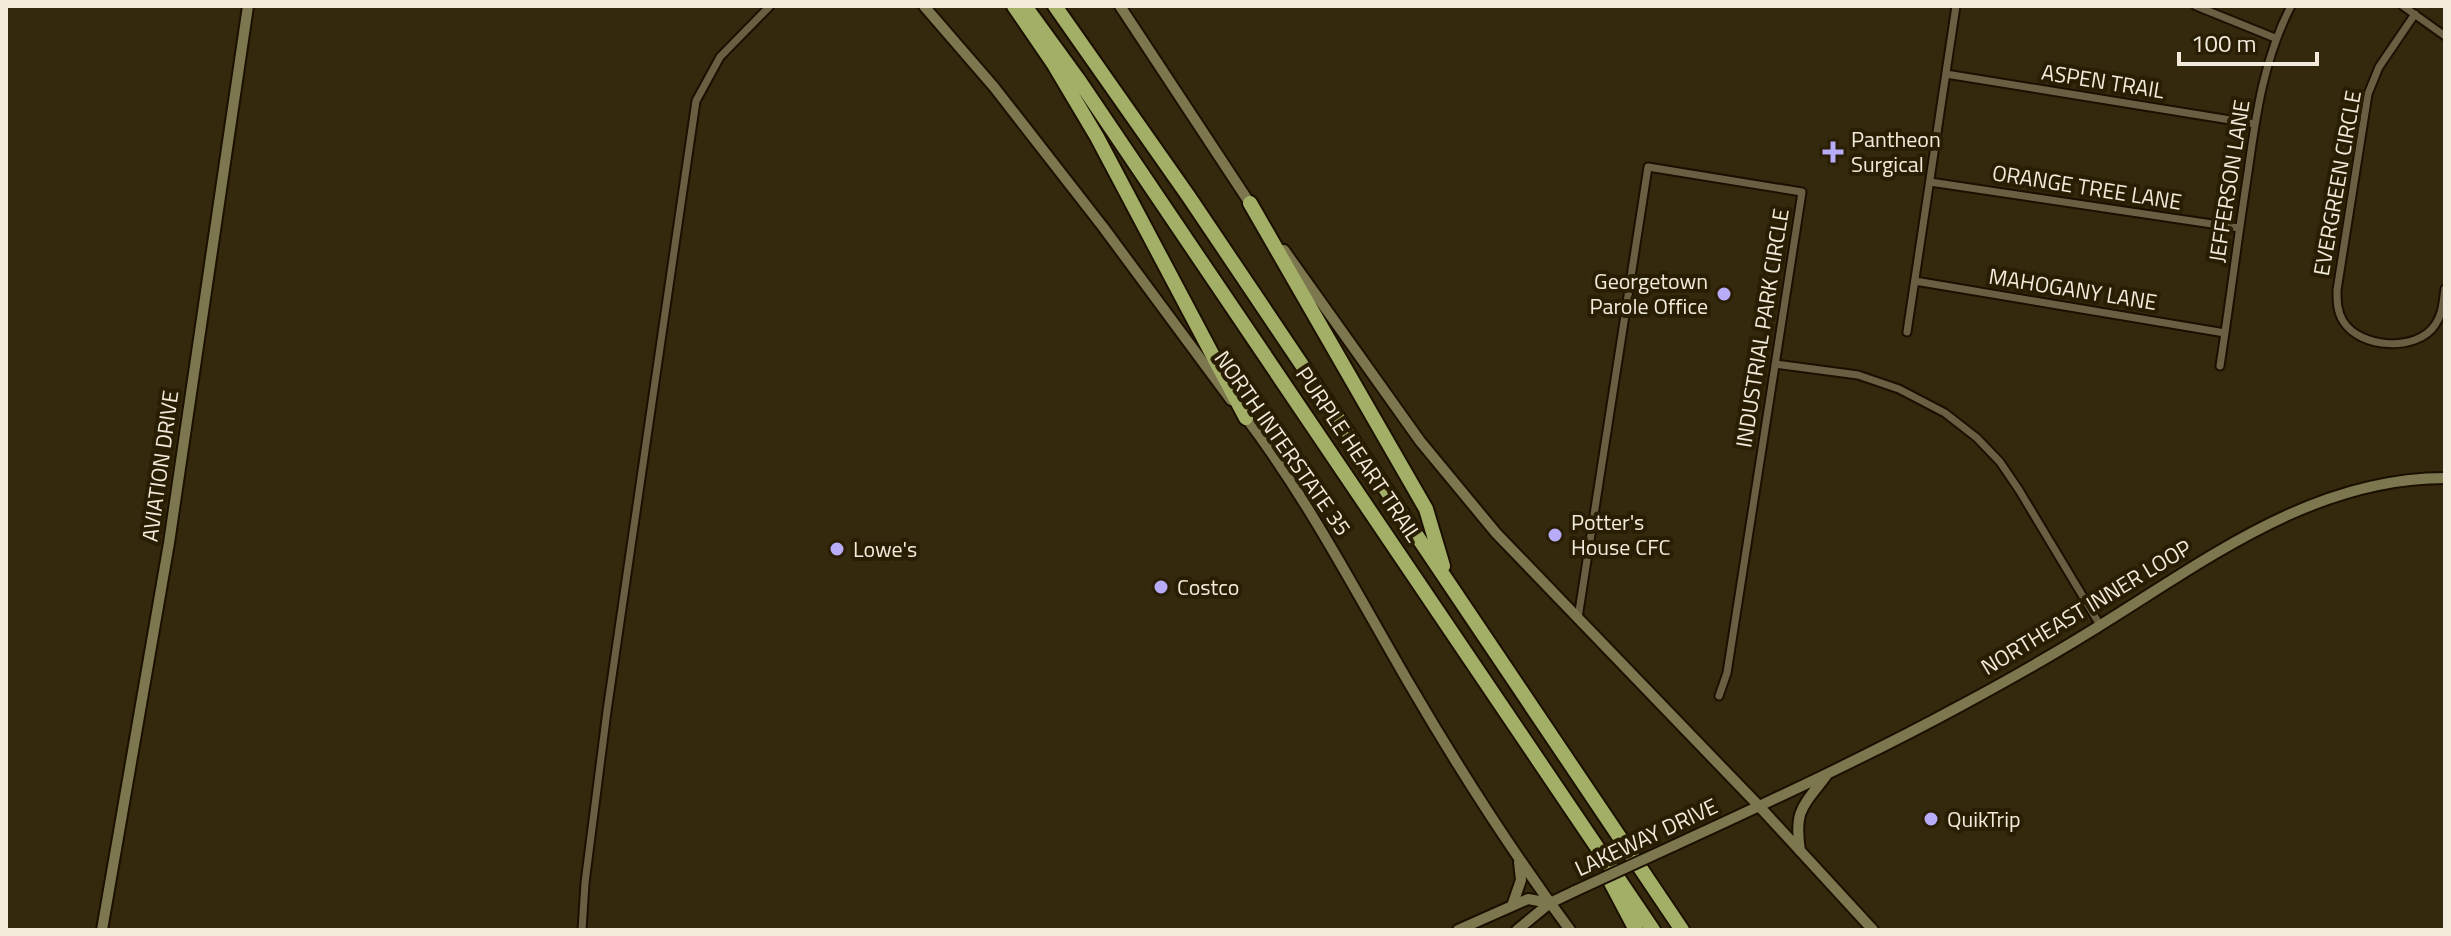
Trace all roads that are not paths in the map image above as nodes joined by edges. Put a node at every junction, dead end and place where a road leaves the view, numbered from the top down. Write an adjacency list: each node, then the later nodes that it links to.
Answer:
1 (248, 6): 39 (main road, AVIATION DRIVE)
2 (770, 6): 40 (street)
3 (924, 6): 26 (main road, NORTH INTERSTATE 35)
4 (1014, 6): 26 (highway)
5 (1025, 6): 34 (highway, PURPLE HEART TRAIL)
6 (1055, 6): 28 (highway, PURPLE HEART TRAIL)
7 (1120, 6): 18 (main road)
8 (1956, 6): 15 (street)
9 (2196, 6): 14 (street)
10 (2291, 6): 14 (street, JEFFERSON LANE)
11 (2403, 6): 12 (street)
12 (2415, 14): 13 (street); 21 (street, EVERGREEN CIRCLE)
13 (2445, 36)
14 (2275, 38): 16 (street, JEFFERSON LANE)
15 (1946, 74): 16 (street, ASPEN TRAIL); 17 (street)
16 (2255, 124): 19 (street, JEFFERSON LANE)
17 (1930, 182): 19 (street, ORANGE TREE LANE); 20 (street)
18 (1250, 203): 28 (highway); 29 (main road)
19 (2239, 228): 23 (street, JEFFERSON LANE)
20 (1915, 281): 22 (street); 23 (street, MAHOGANY LANE)
21 (2445, 289)
22 (1907, 332)
23 (2225, 333): 25 (street, JEFFERSON LANE)
24 (1775, 364): 29 (street, INDUSTRIAL PARK CIRCLE); 30 (street); 31 (street, INDUSTRIAL PARK CIRCLE)
25 (2220, 366)
26 (1246, 418): 36 (main road, NORTH INTERSTATE 35)
27 (2445, 478): 30 (main road, NORTHEAST INNER LOOP)
28 (1447, 578): 46 (highway, PURPLE HEART TRAIL)
29 (1578, 621): 33 (main road)
30 (2100, 625): 32 (main road, NORTHEAST INNER LOOP)
31 (1719, 696)
32 (1827, 774): 33 (main road, NORTHEAST INNER LOOP); 35 (main road)
33 (1759, 806): 35 (main road); 37 (main road, LAKEWAY DRIVE, bridge)
34 (1584, 828): 44 (highway); 45 (highway, PURPLE HEART TRAIL)
35 (1801, 853): 47 (main road)
36 (1518, 857): 37 (main road, NORTH INTERSTATE 35); 38 (main road)
37 (1550, 903): 38 (main road, LAKEWAY DRIVE); 42 (main road, LAKEWAY DRIVE); 43 (main road, NORTH INTERSTATE 35)
38 (1512, 906): 41 (main road, LAKEWAY DRIVE)
39 (102, 930)
40 (582, 930)
41 (1458, 930)
42 (1517, 930)
43 (1570, 930)
44 (1636, 930)
45 (1653, 930)
46 (1682, 930)
47 (1873, 930)

